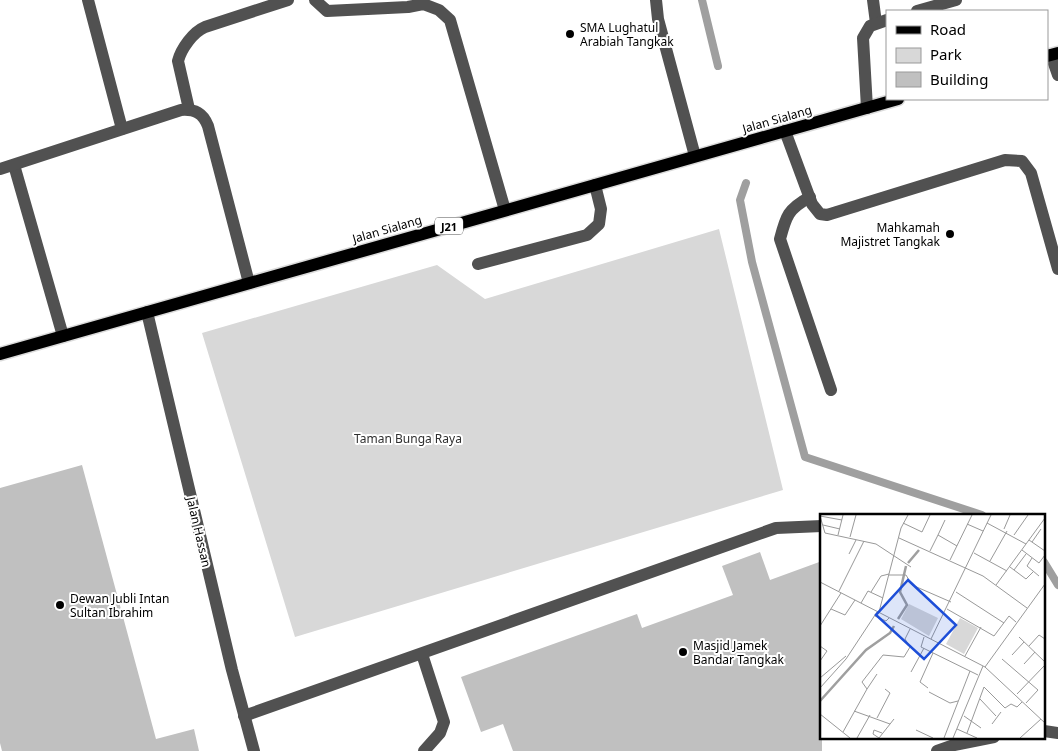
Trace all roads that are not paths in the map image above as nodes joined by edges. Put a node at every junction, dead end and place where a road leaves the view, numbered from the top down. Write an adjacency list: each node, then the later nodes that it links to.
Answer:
1 (88, 0): 14 (street)
2 (288, 0): 13 (street)
3 (315, 0): 21 (street)
4 (656, 0): 16 (street)
5 (873, 0): 8 (street)
6 (956, 0): 7 (street)
7 (920, 10)
8 (881, 21): 12 (street)
9 (1052, 55): 10 (street)
10 (1058, 75)
11 (894, 100): 12 (main road, Jalan Sialang / J21)
12 (866, 108): 15 (main road, Jalan Sialang / J21)
13 (190, 109): 14 (street); 24 (street)
14 (122, 129): 17 (street)
15 (785, 131): 16 (main road, Jalan Sialang / J21); 20 (street)
16 (695, 156): 19 (main road, Jalan Sialang / J21)
17 (14, 164): 18 (street); 26 (street)
18 (0, 169)
19 (595, 185): 21 (main road, Jalan Sialang / J21); 22 (street)
20 (810, 197): 23 (street); 28 (street)
21 (505, 210): 24 (main road, Jalan Sialang / J21)
22 (478, 264)
23 (1058, 268)
24 (249, 283): 25 (main road, Jalan Sialang / J21)
25 (147, 312): 26 (main road, Jalan Sialang / J21); 31 (street, Jalan Hassan)
26 (63, 336): 27 (main road, Jalan Sialang / J21)
27 (0, 354)
28 (831, 390)
29 (820, 526): 30 (street)
30 (422, 654): 31 (street); 35 (street)
31 (244, 716): 34 (street, Jalan Hassan)
32 (984, 738): 33 (street)
33 (953, 741): 36 (street)
34 (254, 751)
35 (424, 751)
36 (937, 751)

